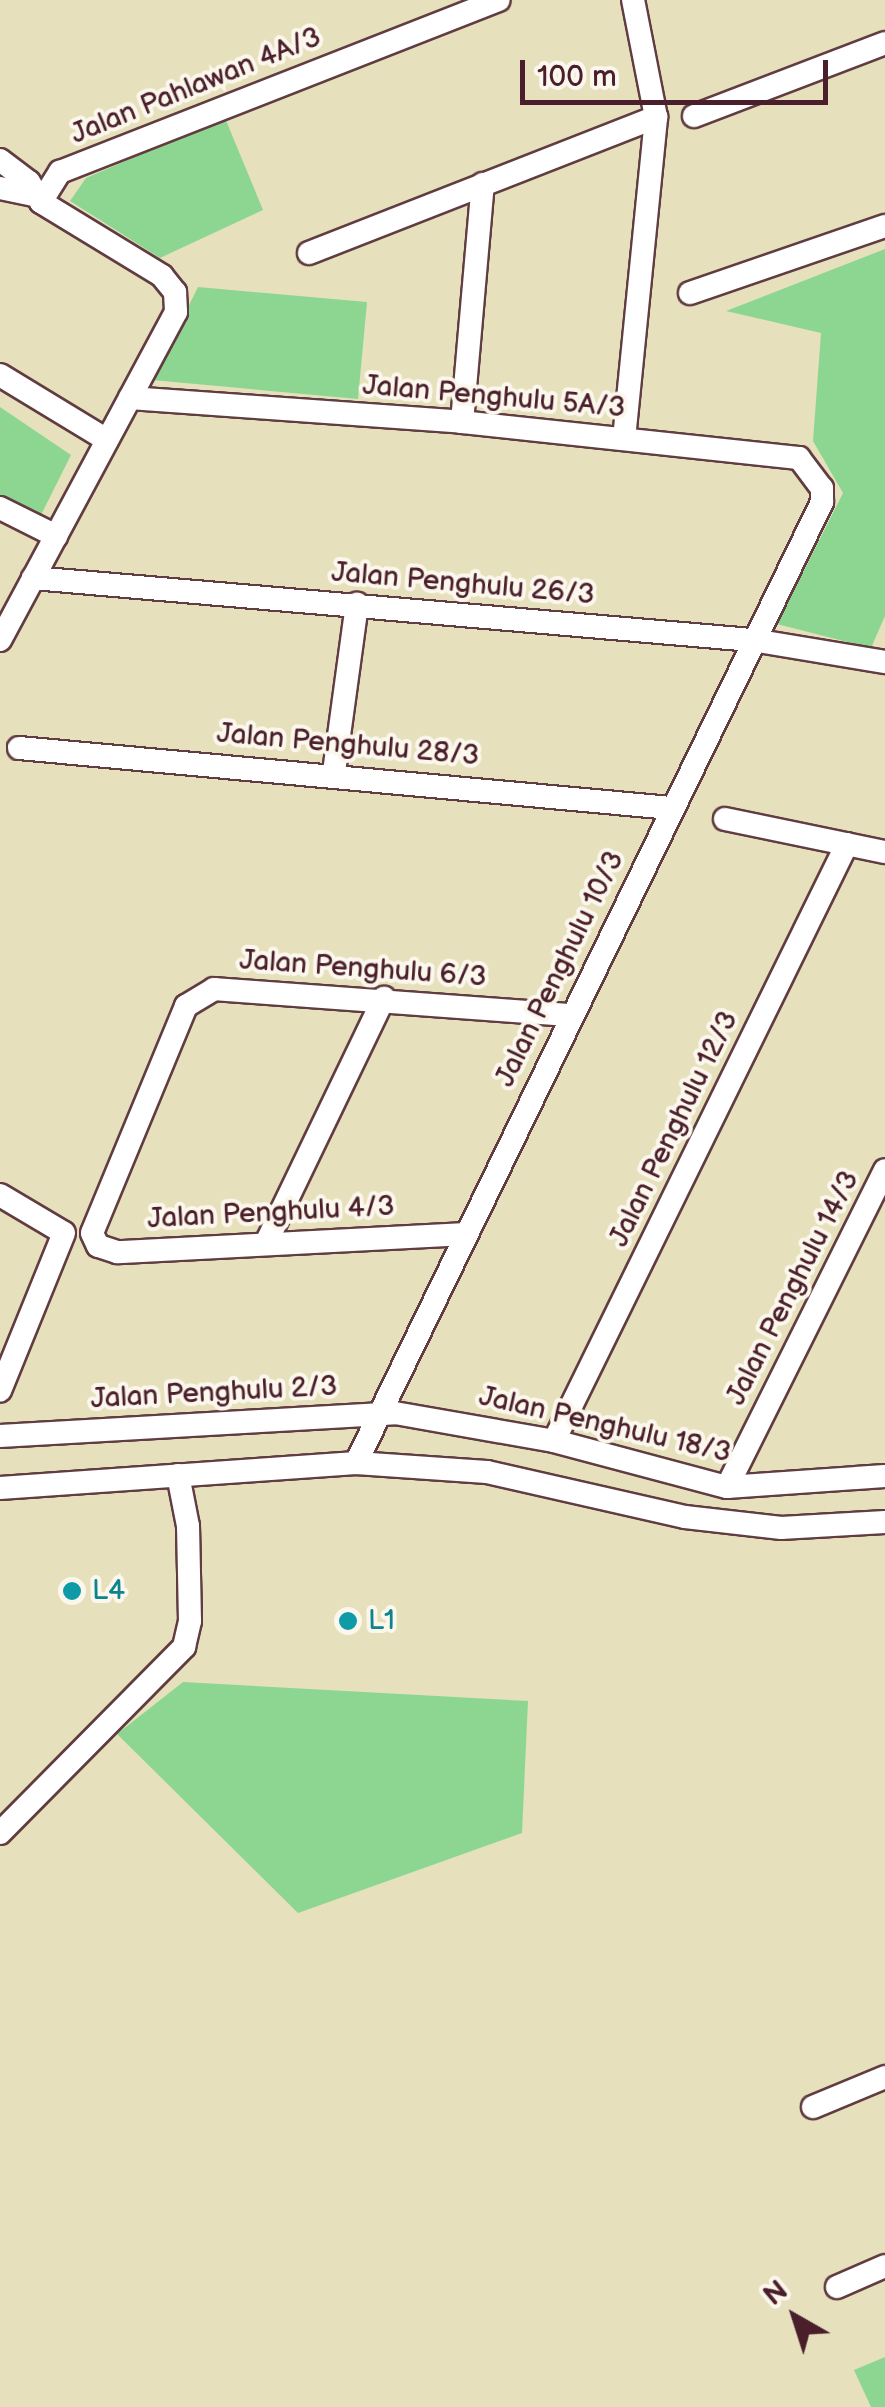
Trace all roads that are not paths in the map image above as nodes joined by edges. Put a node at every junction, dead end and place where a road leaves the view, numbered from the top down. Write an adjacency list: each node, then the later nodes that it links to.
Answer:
1 (499, 0): 9 (street, Jalan Pahlawan 4A/3)
2 (633, 0): 5 (street)
3 (885, 43): 4 (street)
4 (694, 116)
5 (656, 118): 7 (street); 17 (street)
6 (0, 160): 9 (street)
7 (483, 184): 11 (street); 15 (street)
8 (0, 188): 9 (street)
9 (37, 198): 14 (street)
10 (885, 226): 12 (street)
11 (309, 253)
12 (690, 293)
13 (0, 375): 16 (street)
14 (130, 398): 15 (street, Jalan Penghulu 5A/3); 16 (street)
15 (462, 422): 17 (street, Jalan Penghulu 5A/3)
16 (107, 440): 20 (street)
17 (624, 440): 18 (street, Jalan Penghulu 5A/3)
18 (822, 502): 24 (street, Jalan Penghulu 10/3)
19 (0, 508): 20 (street)
20 (56, 536): 21 (street)
21 (33, 578): 22 (street, Jalan Penghulu 26/3); 23 (street)
22 (357, 604): 24 (street, Jalan Penghulu 26/3); 27 (street)
23 (0, 640)
24 (752, 640): 25 (street, Jalan Penghulu 26/3); 28 (street, Jalan Penghulu 10/3)
25 (884, 661)
26 (19, 748): 27 (street, Jalan Penghulu 28/3)
27 (334, 772): 28 (street, Jalan Penghulu 28/3)
28 (671, 808): 33 (street, Jalan Penghulu 10/3)
29 (725, 819): 30 (street)
30 (848, 844): 31 (street); 43 (street, Jalan Penghulu 12/3)
31 (885, 852)
32 (384, 998): 33 (street, Jalan Penghulu 6/3); 37 (street); 38 (street, Jalan Penghulu 6/3)
33 (566, 1015): 36 (street, Jalan Penghulu 10/3)
34 (885, 1170): 47 (street, Jalan Penghulu 14/3)
35 (0, 1196): 39 (street)
36 (457, 1234): 37 (street, Jalan Penghulu 4/3); 40 (street, Jalan Penghulu 10/3)
37 (268, 1241): 38 (street, Jalan Penghulu 4/3)
38 (98, 1246)
39 (0, 1391)
40 (379, 1414): 41 (street, Jalan Penghulu 2/3); 42 (street, Jalan Penghulu 2/3); 44 (street, Jalan Penghulu 10/3)
41 (431, 1417): 43 (street, Jalan Penghulu 18/3)
42 (0, 1436)
43 (554, 1441): 47 (street, Jalan Penghulu 18/3)
44 (356, 1463): 45 (street); 49 (street)
45 (178, 1475): 48 (street); 50 (street)
46 (885, 1476): 47 (street, Jalan Penghulu 18/3)
47 (727, 1486)
48 (0, 1488)
49 (885, 1522)
50 (0, 1832)
51 (885, 2077): 52 (street)
52 (813, 2107)
53 (885, 2266): 54 (street)
54 (837, 2287)

